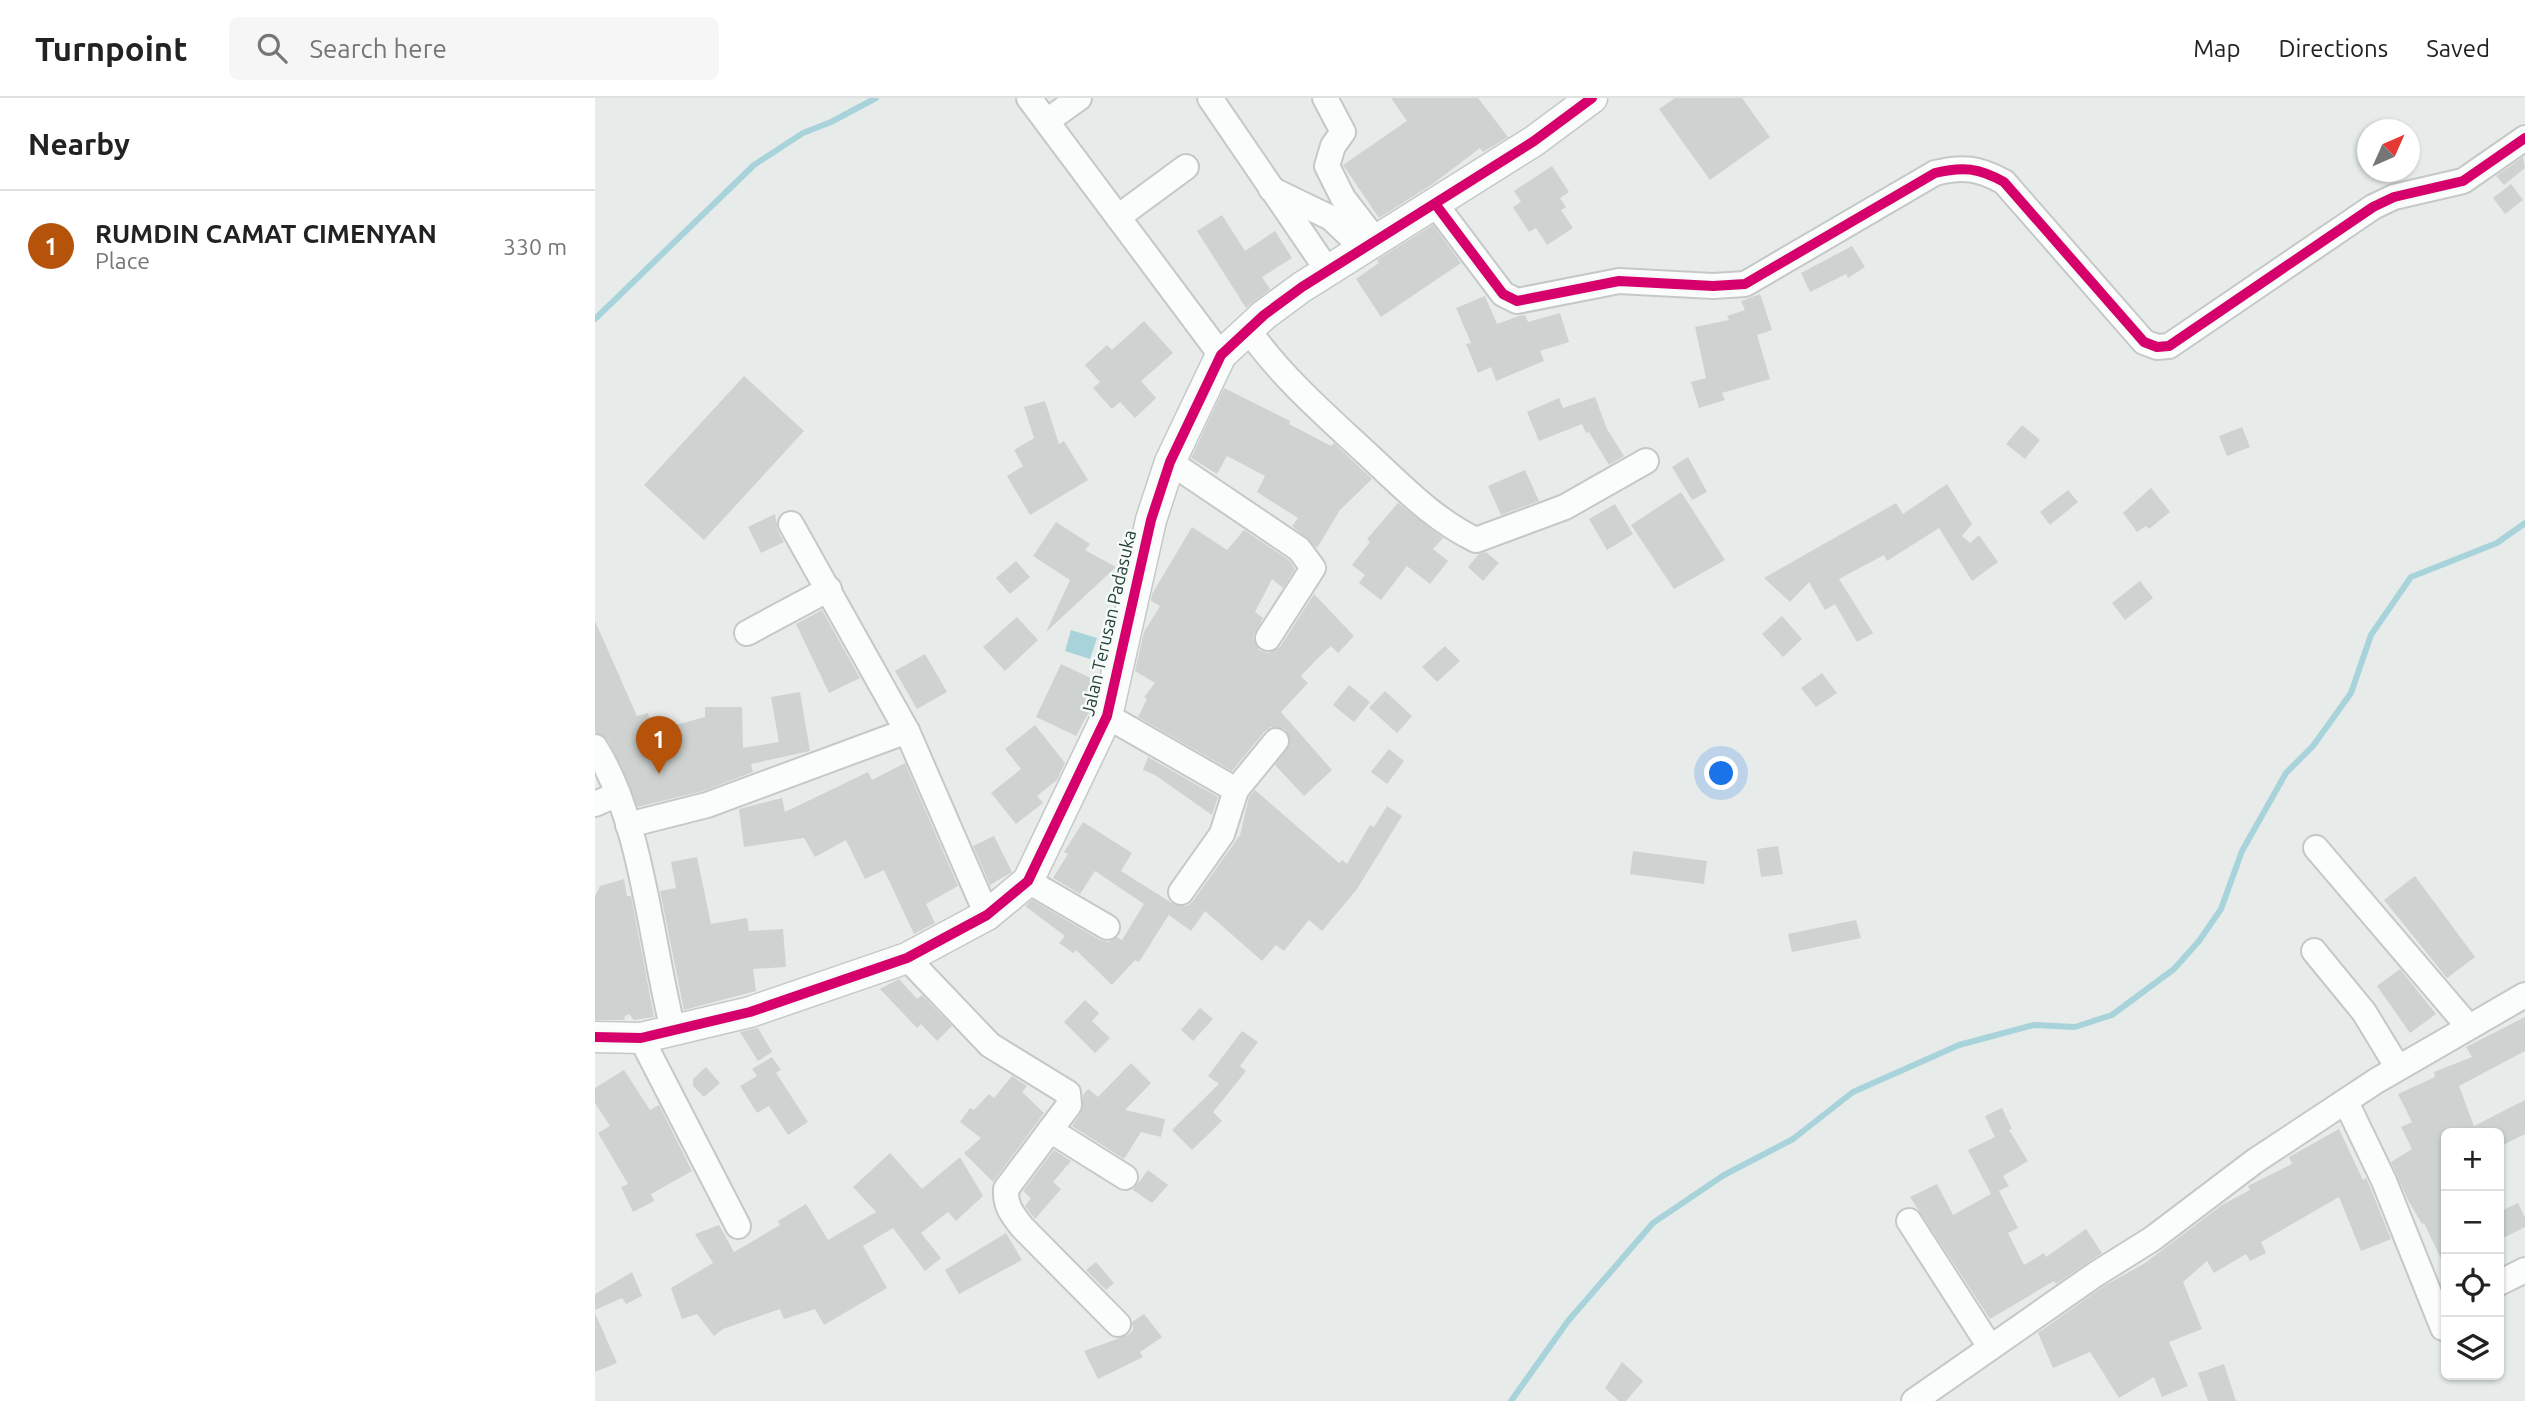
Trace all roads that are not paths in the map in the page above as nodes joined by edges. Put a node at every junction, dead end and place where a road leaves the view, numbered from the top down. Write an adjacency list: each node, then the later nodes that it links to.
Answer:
1 (1029, 98): 6 (street)
2 (1079, 98): 6 (street)
3 (1210, 98): 9 (street)
4 (1325, 98): 12 (street)
5 (1591, 98): 10 (street, Jalan Terusan Padasuka)
6 (1047, 121): 11 (street)
7 (2525, 138): 10 (street)
8 (1186, 167): 11 (street)
9 (1268, 188): 12 (street); 13 (street)
10 (1436, 205): 12 (street, Jalan Terusan Padasuka)
11 (1118, 217): 15 (street)
12 (1370, 246): 13 (street, Jalan Terusan Padasuka)
13 (1328, 271): 14 (street, Jalan Terusan Padasuka)
14 (1249, 331): 15 (street, Jalan Terusan Padasuka); 16 (street)
15 (1221, 355): 17 (street, Jalan Terusan Padasuka)
16 (1646, 461)
17 (1170, 462): 21 (street); 22 (street, Jalan Terusan Padasuka)
18 (791, 524): 19 (street)
19 (828, 589): 20 (street); 23 (street)
20 (747, 633)
21 (1268, 638)
22 (1107, 716): 26 (street); 31 (street, Jalan Terusan Padasuka)
23 (907, 731): 29 (street); 33 (street)
24 (1276, 741): 26 (street)
25 (595, 747): 27 (street)
26 (1237, 790): 32 (street)
27 (618, 794): 28 (street); 29 (street)
28 (595, 804)
29 (628, 825): 39 (street)
30 (2316, 848): 38 (street)
31 (1028, 881): 33 (street, Jalan Terusan Padasuka); 34 (street)
32 (1181, 892)
33 (987, 915): 36 (street, Jalan Terusan Padasuka)
34 (1107, 927)
35 (2314, 951): 42 (street)
36 (907, 958): 39 (street, Jalan Terusan Padasuka); 44 (street)
37 (2525, 995): 38 (street)
38 (2468, 1026): 42 (street)
39 (673, 1030): 41 (street, Jalan Terusan Padasuka)
40 (595, 1037): 41 (street, Jalan Terusan Padasuka)
41 (641, 1038): 47 (street)
42 (2398, 1068): 43 (street)
43 (2346, 1102): 50 (street); 52 (street)
44 (1050, 1130): 45 (street); 51 (street)
45 (1125, 1177)
46 (1909, 1221): 52 (street)
47 (737, 1226)
48 (2525, 1270): 49 (street)
49 (2504, 1280)
50 (2441, 1314)
51 (1118, 1324)
52 (1990, 1347): 53 (street)
53 (1914, 1401)

